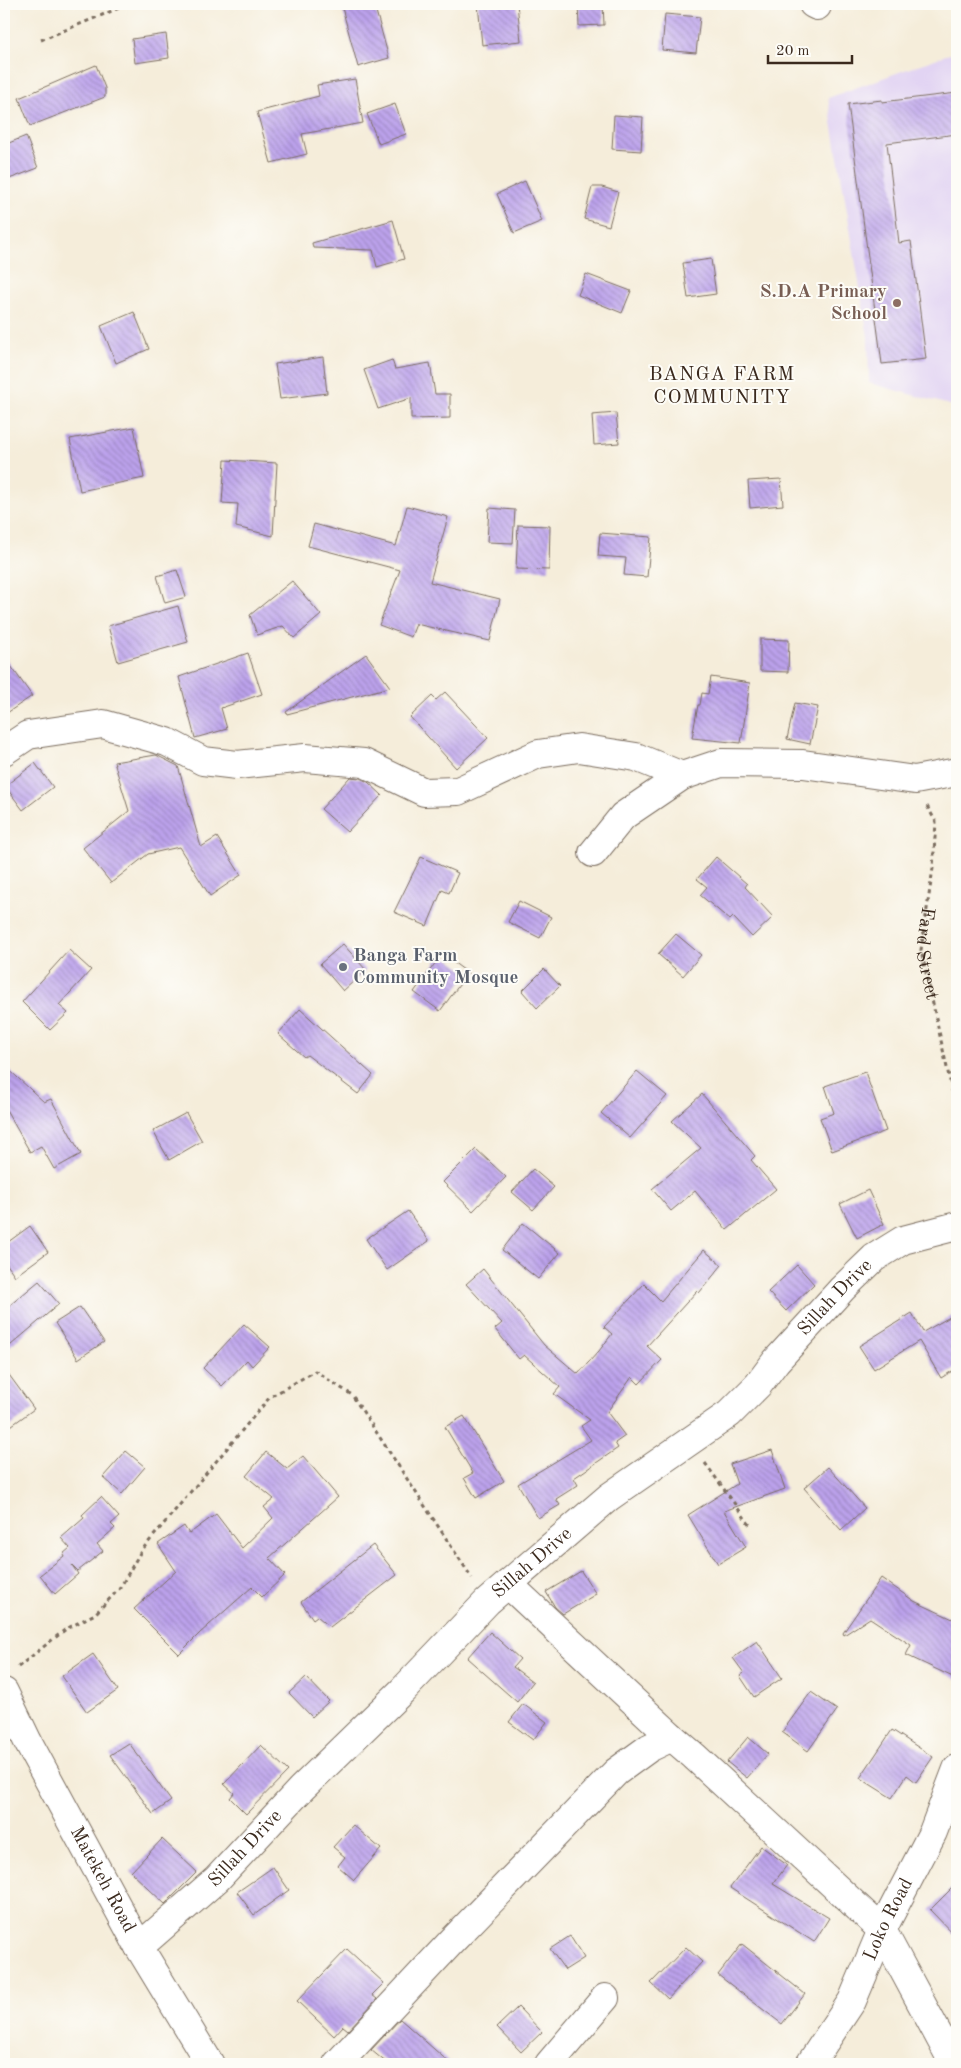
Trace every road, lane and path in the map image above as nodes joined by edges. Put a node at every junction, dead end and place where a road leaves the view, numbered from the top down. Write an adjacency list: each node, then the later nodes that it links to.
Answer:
1 (129, 4): 2 (path)
2 (41, 40)
3 (4, 751): 5 (street)
4 (957, 772): 6 (street)
5 (682, 776): 6 (street); 7 (street)
6 (915, 780): 8 (path, Fard Street)
7 (593, 853)
8 (957, 1113)
9 (957, 1226): 10 (street, Sillah Drive)
10 (687, 1442): 11 (path); 12 (street, Sillah Drive)
11 (750, 1525)
12 (508, 1584): 13 (street, Sillah Drive); 15 (street)
13 (487, 1602): 14 (path); 18 (street, Sillah Drive)
14 (8, 1682): 18 (street, Matekeh Road)
15 (672, 1737): 17 (street); 21 (street)
16 (957, 1769): 17 (street, Loko Road)
17 (882, 1930): 23 (street, Loko Road); 24 (street)
18 (139, 1947): 20 (street, Matekeh Road)
19 (605, 1998): 22 (street)
20 (210, 2064)
21 (337, 2064)
22 (549, 2064)
23 (810, 2064)
24 (954, 2064)

